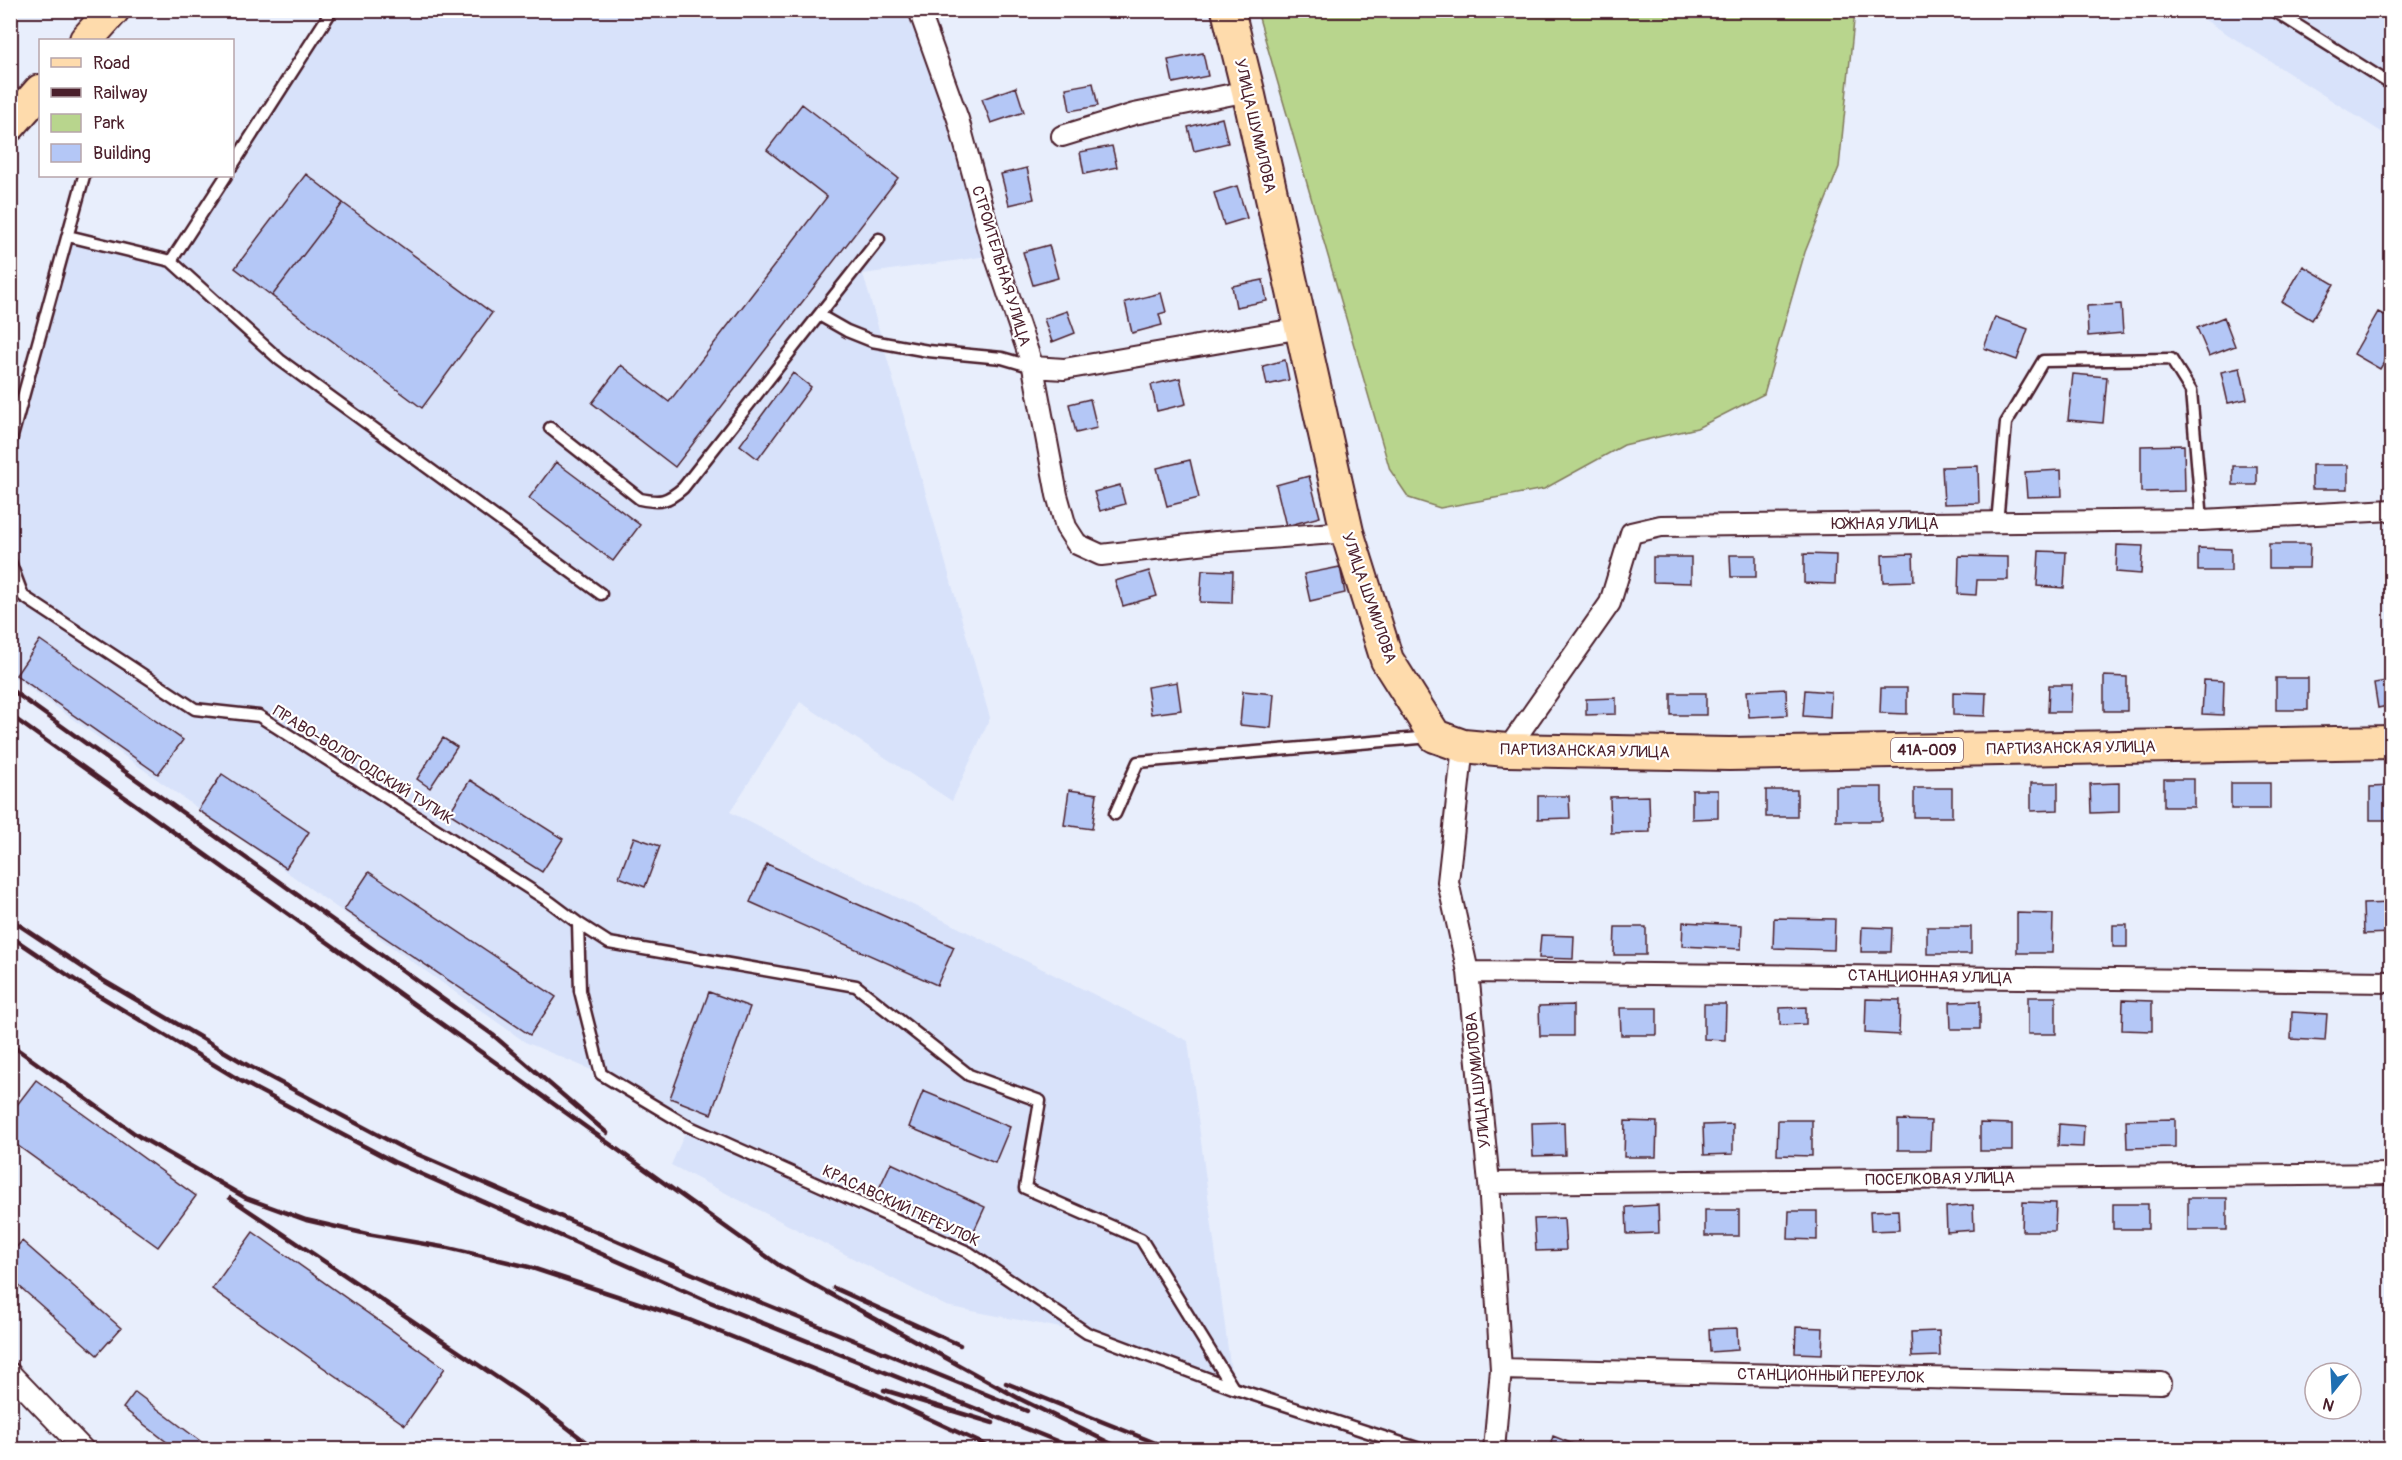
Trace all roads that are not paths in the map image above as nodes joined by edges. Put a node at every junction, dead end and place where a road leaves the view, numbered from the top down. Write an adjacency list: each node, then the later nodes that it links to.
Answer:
1 (332, 10): 10 (lane)
2 (919, 10): 18 (street, СТРОИТЕЛЬНАЯ УЛИЦА)
3 (1228, 10): 6 (main road, УЛИЦА ШУМИЛОВА)
4 (2273, 10): 5 (lane)
5 (2391, 85)
6 (1248, 91): 9 (street); 17 (main road, УЛИЦА ШУМИЛОВА)
7 (39, 93): 8 (main road)
8 (10, 125)
9 (1062, 136)
10 (234, 163)
11 (84, 177): 13 (lane)
12 (225, 177): 15 (lane)
13 (68, 236): 15 (lane); 20 (lane)
14 (879, 239): 16 (lane)
15 (171, 261): 26 (lane)
16 (819, 315): 18 (lane); 19 (lane)
17 (1302, 328): 18 (street); 24 (main road, УЛИЦА ШУМИЛОВА)
18 (1033, 367): 24 (street, СТРОИТЕЛЬНАЯ УЛИЦА)
19 (550, 428)
20 (10, 444)
21 (2391, 510): 22 (street, ЮЖНАЯ УЛИЦА)
22 (2202, 520): 23 (street, ЮЖНАЯ УЛИЦА); 23 (lane)
23 (1997, 523): 29 (street, ЮЖНАЯ УЛИЦА)
24 (1347, 532): 27 (main road, УЛИЦА ШУМИЛОВА)
25 (10, 562): 31 (lane, ПРАВО-ВОЛОГОДСКИЙ ТУПИК)
26 (601, 594)
27 (1449, 741): 29 (main road, ПАРТИЗАНСКАЯ УЛИЦА / 41А-009); 30 (lane); 32 (street, УЛИЦА ШУМИЛОВА)
28 (2391, 742): 29 (main road, ПАРТИЗАНСКАЯ УЛИЦА / 41А-009)
29 (1507, 750)
30 (1115, 814)
31 (578, 923): 39 (lane, КРАСАВСКИЙ ПЕРЕУЛОК); 39 (lane, ПРАВО-ВОЛОГОДСКИЙ ТУПИК)
32 (1468, 972): 33 (street, СТАНЦИОННАЯ УЛИЦА); 35 (street, УЛИЦА ШУМИЛОВА)
33 (2391, 982)
34 (2391, 1174): 35 (street, ПОСЕЛКОВАЯ УЛИЦА)
35 (1489, 1184): 36 (street, УЛИЦА ШУМИЛОВА)
36 (1501, 1369): 38 (street, СТАНЦИОННЫЙ ПЕРЕУЛОК); 42 (street, УЛИЦА ШУМИЛОВА)
37 (10, 1373): 40 (street)
38 (2161, 1383)
39 (1233, 1389): 41 (lane, КРАСАВСКИЙ ПЕРЕУЛОК)
40 (84, 1449)
41 (1423, 1449)
42 (1494, 1449)

